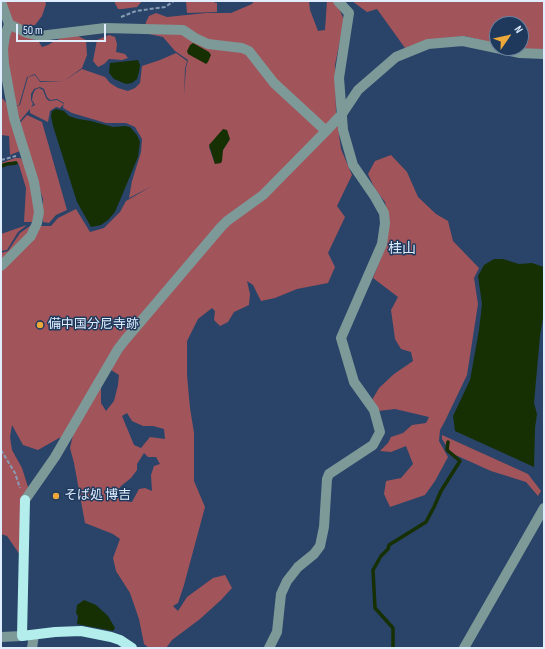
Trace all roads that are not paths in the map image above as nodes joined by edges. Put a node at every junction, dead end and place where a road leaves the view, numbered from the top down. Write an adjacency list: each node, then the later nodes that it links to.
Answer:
1 (338, 1): 5 (street)
2 (1, 2): 3 (street)
3 (9, 24): 6 (street); 7 (street)
4 (544, 54): 5 (street)
5 (342, 114): 6 (street); 15 (street)
6 (326, 131): 8 (street)
7 (1, 266)
8 (25, 500): 11 (main road)
9 (544, 508): 16 (street)
10 (34, 634): 11 (main road); 13 (street); 14 (main road)
11 (22, 636): 12 (street)
12 (1, 637)
13 (32, 648)
14 (132, 648)
15 (269, 648)
16 (464, 648)

